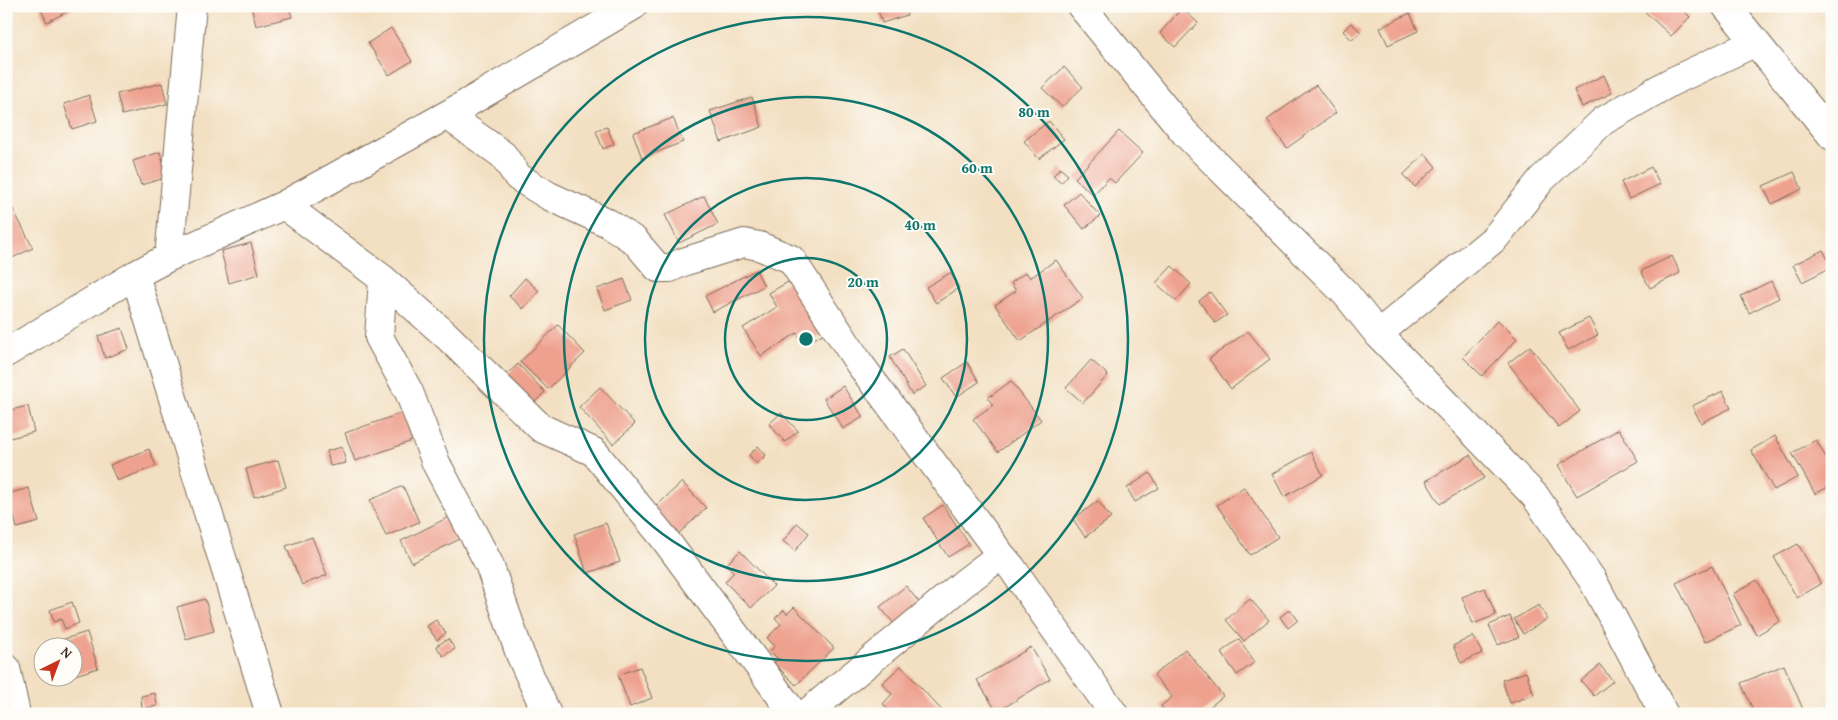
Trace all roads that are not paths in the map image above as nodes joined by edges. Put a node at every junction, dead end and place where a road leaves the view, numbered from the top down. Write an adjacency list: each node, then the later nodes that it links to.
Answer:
1 (192, 6): 9 (street)
2 (633, 6): 6 (street)
3 (1081, 6): 12 (street)
4 (1726, 6): 5 (street)
5 (1756, 42): 7 (street); 12 (street)
6 (447, 115): 8 (street); 14 (street)
7 (1832, 136)
8 (284, 205): 9 (street); 11 (street)
9 (169, 257): 10 (street)
10 (134, 275): 13 (street); 17 (street)
11 (383, 279): 18 (street); 19 (street)
12 (1378, 334): 22 (street)
13 (6, 353)
14 (1001, 555): 20 (street); 21 (street)
15 (6, 668): 16 (street)
16 (16, 714)
17 (270, 714)
18 (547, 714)
19 (794, 714)
20 (806, 714)
21 (1114, 714)
22 (1664, 714)

